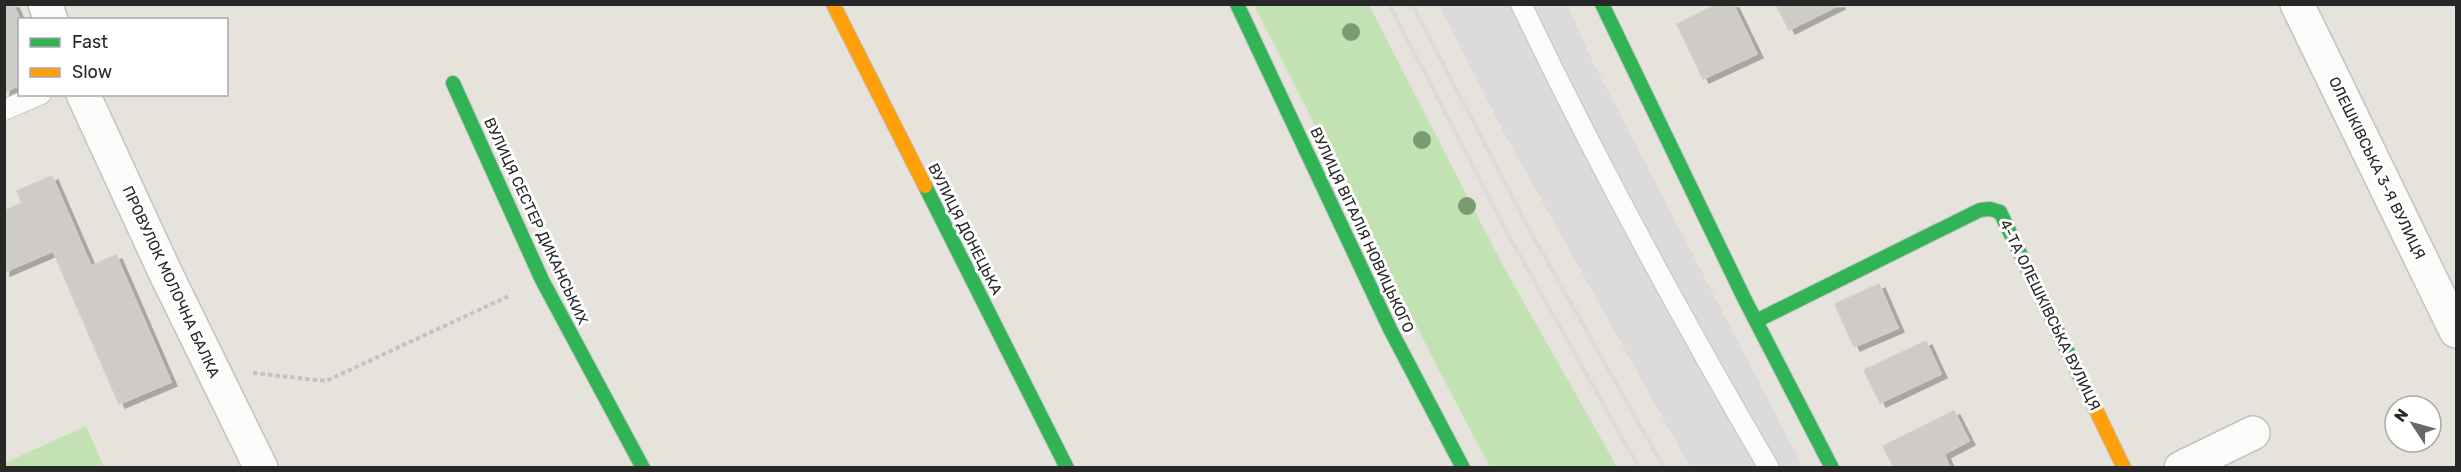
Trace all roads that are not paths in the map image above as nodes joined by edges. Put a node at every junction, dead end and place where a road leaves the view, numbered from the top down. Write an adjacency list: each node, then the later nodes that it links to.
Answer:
1 (833, 4): 15 (street, ВУЛИЦЯ ДОНЕЦЬКА)
2 (1237, 4): 16 (street, ВУЛИЦЯ ВІТАЛІЯ НОВИЦЬКОГО)
3 (1521, 4): 17 (lane)
4 (2297, 4): 11 (street, ОЛЕШКІВСЬКА 3-Я ВУЛИЦЯ)
5 (1606, 6): 10 (street)
6 (453, 83): 14 (street, ВУЛИЦЯ СЕСТЕР ДИКАНСЬКИХ)
7 (36, 96): 9 (lane)
8 (84, 96): 13 (street, ПРОВУЛОК МОЛОЧНА БАЛКА)
9 (4, 110)
10 (1756, 321): 18 (street); 19 (street, 4-ТА ОЛЕШКІВСЬКА ВУЛИЦЯ)
11 (2457, 331)
12 (2253, 433): 20 (street)
13 (260, 467)
14 (643, 468)
15 (1067, 468)
16 (1463, 468)
17 (1769, 468)
18 (1832, 468)
19 (2124, 468)
20 (2181, 468)

